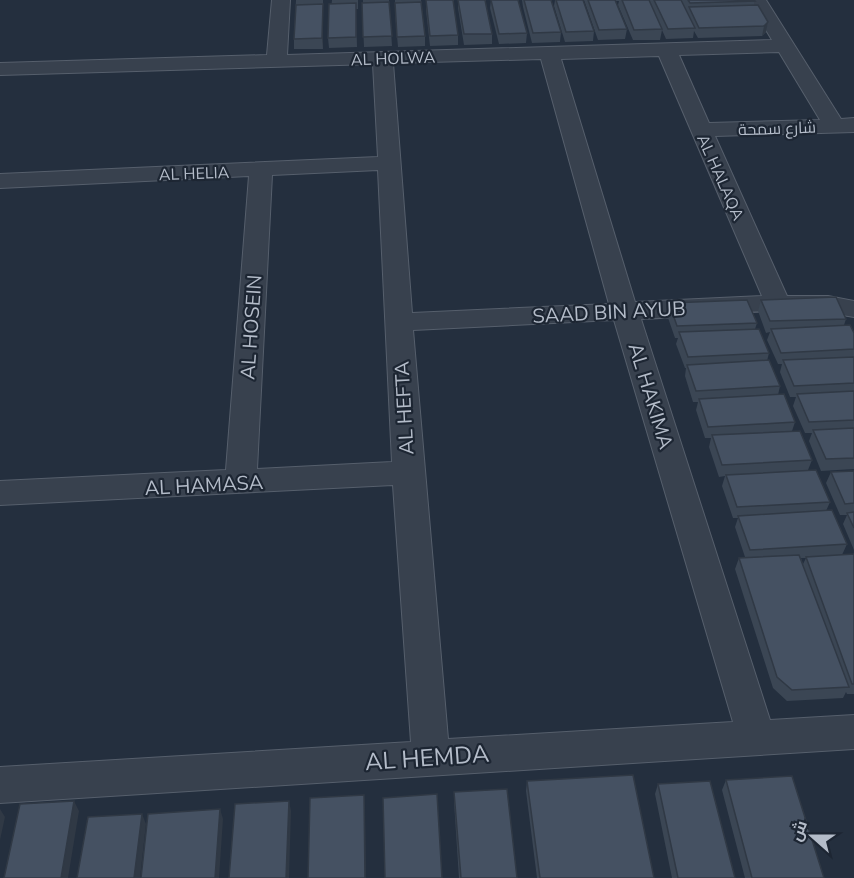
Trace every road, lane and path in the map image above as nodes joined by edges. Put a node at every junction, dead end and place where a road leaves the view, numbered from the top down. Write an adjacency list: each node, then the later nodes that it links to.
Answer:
1 (281, 0): 7 (street)
2 (757, 0): 3 (street)
3 (785, 46): 4 (street, AL HOLWA); 9 (street)
4 (666, 49): 5 (street, AL HOLWA); 10 (street, AL HALAQA)
5 (549, 53): 6 (street, AL HOLWA); 16 (street, AL HAKIMA)
6 (383, 58): 7 (street, AL HOLWA); 11 (street, AL HEFTA)
7 (277, 61): 8 (street, AL HOLWA)
8 (0, 69)
9 (844, 126): 10 (street, شارع سمحة)
10 (701, 130): 14 (street, AL HALAQA)
11 (388, 163): 12 (street, AL HELIA); 17 (street, AL HEFTA)
12 (261, 170): 13 (street, AL HELIA); 19 (street, AL HOSEIN)
13 (0, 181)
14 (778, 304): 15 (street, SAAD BIN AYUB); 16 (street, SAAD BIN AYUB)
15 (854, 309)
16 (625, 312): 17 (street, SAAD BIN AYUB); 22 (street, AL HAKIMA)
17 (399, 322): 18 (street, AL HEFTA)
18 (408, 473): 19 (street, AL HAMASA); 23 (street, AL HEFTA)
19 (241, 483): 20 (street, AL HAMASA)
20 (0, 493)
21 (854, 732): 22 (street, AL HEMDA)
22 (758, 738): 23 (street, AL HEMDA)
23 (431, 758): 24 (street, AL HEMDA)
24 (0, 785)

